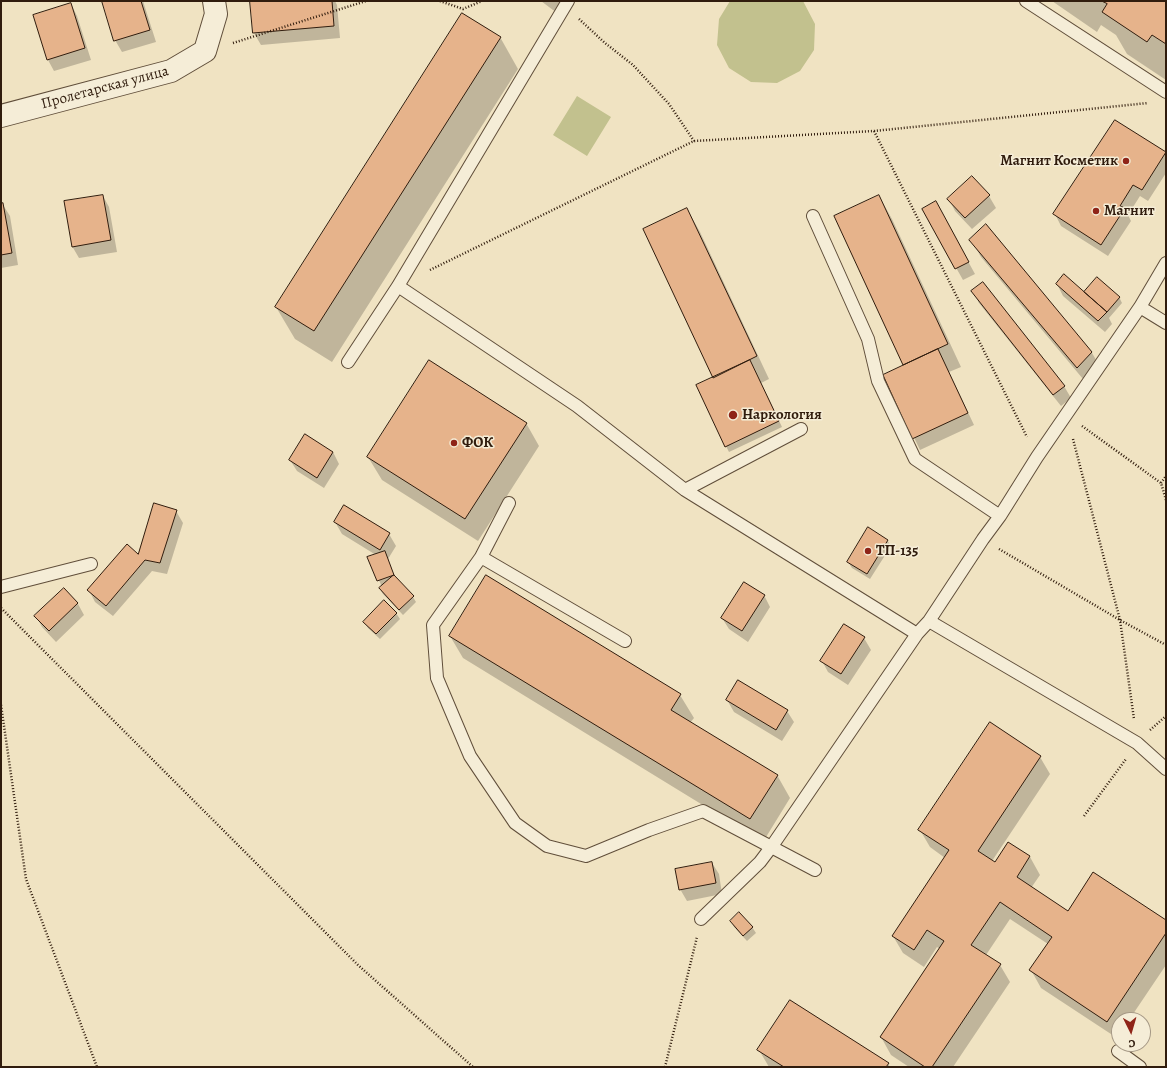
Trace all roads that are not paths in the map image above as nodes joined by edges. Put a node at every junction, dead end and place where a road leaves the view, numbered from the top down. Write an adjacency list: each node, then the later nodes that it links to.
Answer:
1 (214, 1): 5 (street, Пролетарская улица)
2 (1026, 1): 4 (lane)
3 (567, 3): 8 (lane)
4 (1166, 92)
5 (1, 116)
6 (813, 216): 15 (lane)
7 (1166, 263): 9 (lane)
8 (398, 286): 11 (lane); 13 (lane)
9 (1140, 307): 10 (lane); 15 (lane)
10 (1166, 323)
11 (348, 362)
12 (801, 429): 13 (lane)
13 (685, 490): 20 (lane)
14 (509, 503): 16 (lane)
15 (1000, 516): 19 (lane)
16 (481, 557): 21 (lane); 23 (lane)
17 (91, 564): 18 (lane)
18 (1, 587)
19 (929, 621): 20 (lane); 22 (lane)
20 (917, 634): 23 (lane)
21 (624, 641)
22 (1166, 769)
23 (772, 846): 24 (lane); 25 (lane)
24 (815, 870)
25 (701, 918)
26 (1119, 1052): 27 (lane)
27 (1140, 1067)

